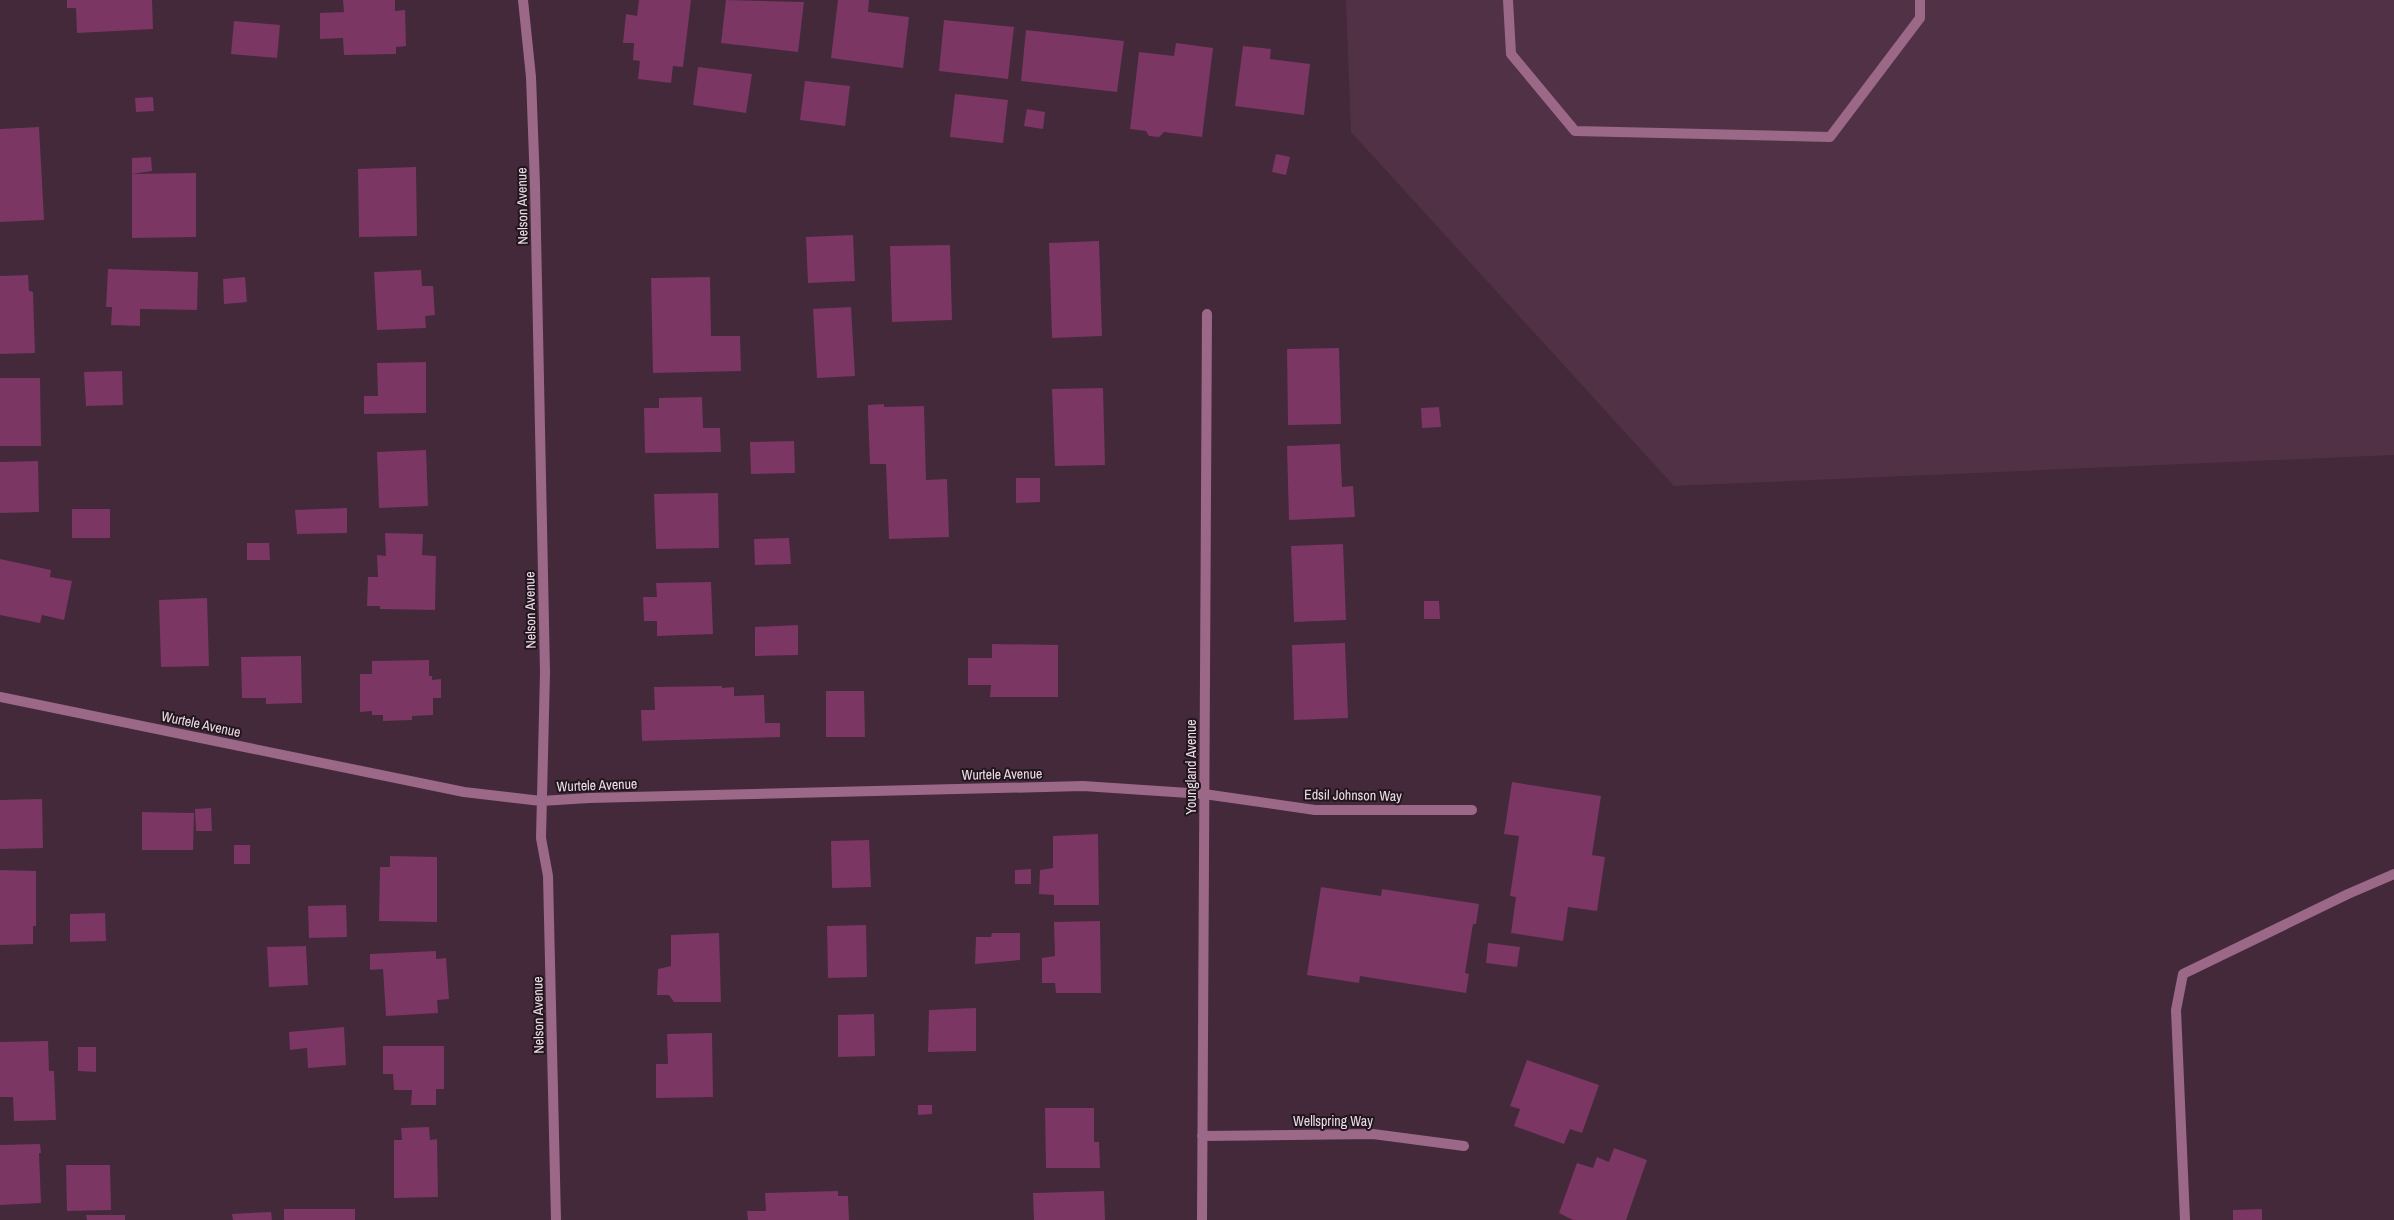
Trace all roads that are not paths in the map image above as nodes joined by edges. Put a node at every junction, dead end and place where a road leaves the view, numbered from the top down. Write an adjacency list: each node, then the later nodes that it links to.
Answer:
1 (523, 0): 7 (street, Nelson Avenue)
2 (1508, 0): 3 (street)
3 (1920, 0)
4 (1207, 314): 6 (street, Youngland Avenue)
5 (0, 697): 7 (street, Wurtele Avenue)
6 (1204, 794): 7 (street, Wurtele Avenue); 8 (street, Edsil Johnson Way); 10 (street, Youngland Avenue)
7 (541, 801): 12 (street, Nelson Avenue)
8 (1472, 810)
9 (2394, 874): 14 (street)
10 (1202, 1136): 11 (street, Wellspring Way); 13 (street, Youngland Avenue)
11 (1464, 1146)
12 (556, 1220)
13 (1202, 1220)
14 (2185, 1220)

